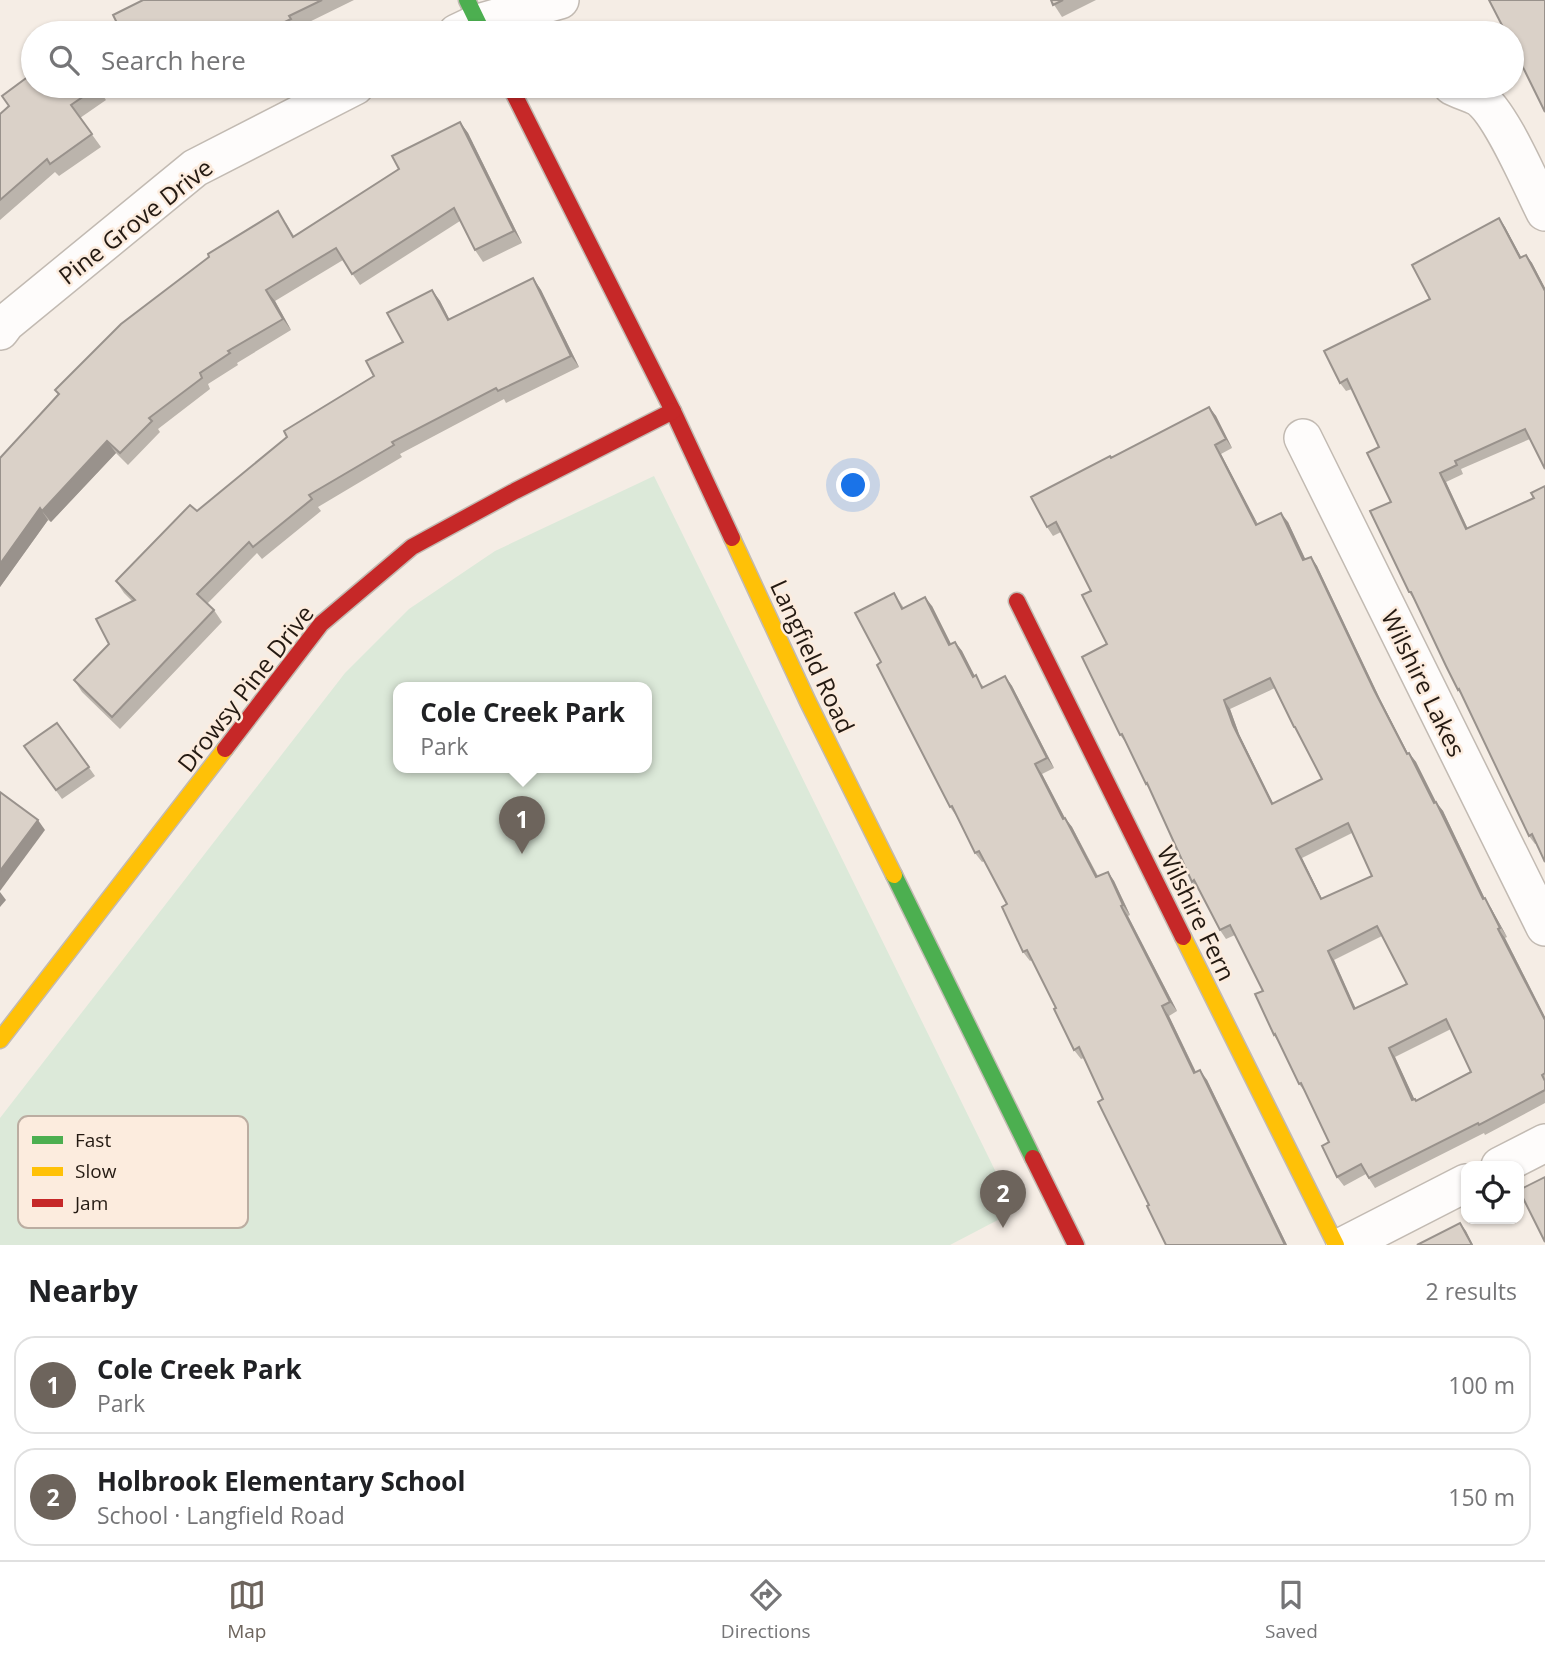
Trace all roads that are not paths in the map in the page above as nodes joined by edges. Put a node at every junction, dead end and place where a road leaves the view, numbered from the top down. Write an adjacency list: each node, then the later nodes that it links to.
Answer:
1 (560, 0): 2 (street)
2 (475, 21)
3 (332, 98): 7 (street, Pine Grove Drive)
4 (516, 98): 8 (street, Langfield Road)
5 (1479, 98): 6 (street)
6 (1545, 212)
7 (0, 331)
8 (673, 411): 12 (street, Drowsy Pine Drive); 16 (street, Langfield Road)
9 (1303, 438): 11 (street, Wilshire Lakes)
10 (1017, 601): 17 (street, Wilshire Fern)
11 (1545, 927)
12 (0, 1040)
13 (1545, 1143): 14 (street)
14 (1510, 1161)
15 (1461, 1186): 18 (street)
16 (1076, 1245)
17 (1336, 1245)
18 (1345, 1245)

